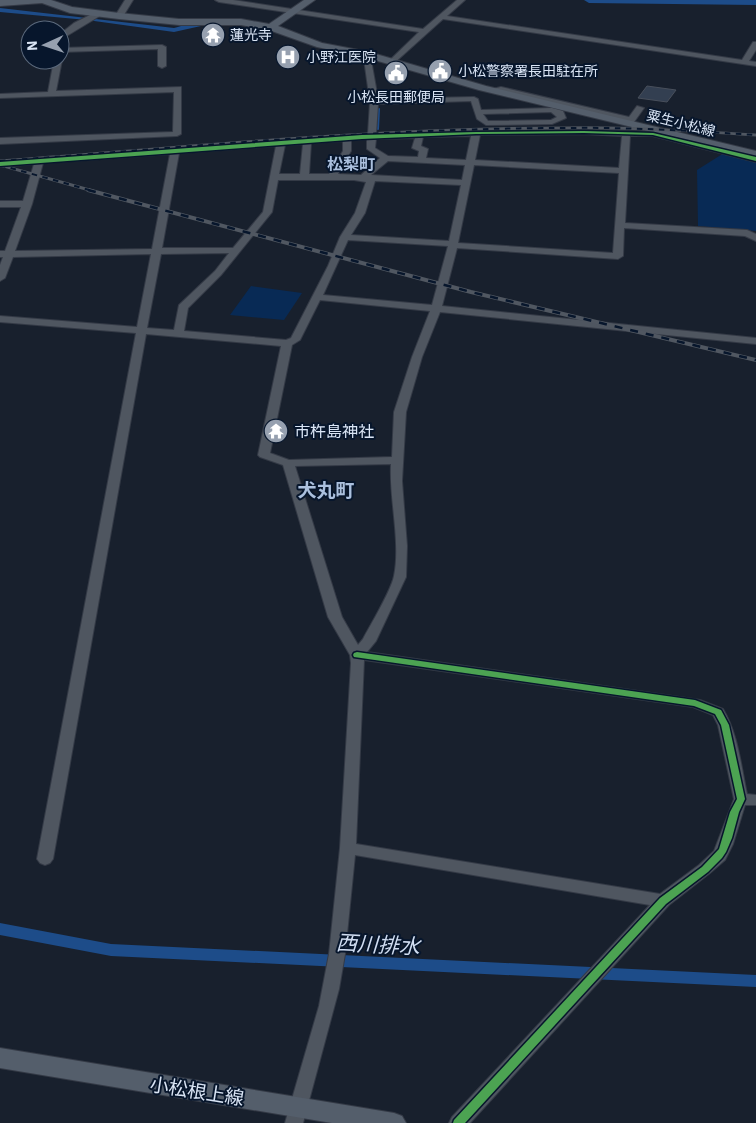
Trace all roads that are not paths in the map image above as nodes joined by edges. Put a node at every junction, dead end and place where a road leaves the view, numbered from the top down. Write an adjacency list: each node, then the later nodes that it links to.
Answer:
1 (43, 0): 6 (main road); 8 (main road, 粟生小松線)
2 (129, 0): 9 (street)
3 (219, 0): 7 (street)
4 (310, 0): 7 (main road)
5 (461, 0): 10 (street)
6 (0, 3)
7 (294, 12): 11 (main road); 13 (street)
8 (99, 14): 9 (main road, 粟生小松線); 12 (street)
9 (119, 16): 11 (main road, 粟生小松線)
10 (442, 17): 13 (street); 18 (street)
11 (271, 26): 16 (main road, 粟生小松線)
12 (70, 30)
13 (424, 31): 17 (street)
14 (756, 44): 18 (street)
15 (70, 50): 20 (street)
16 (366, 54): 17 (main road, 粟生小松線); 26 (street)
17 (394, 62): 22 (main road, 粟生小松線)
18 (744, 62): 19 (street)
19 (756, 64)
20 (162, 66)
21 (56, 70): 23 (street)
22 (487, 89): 25 (street); 27 (street); 38 (main road, 粟生小松線)
23 (52, 94): 24 (street); 34 (street)
24 (0, 96)
25 (474, 99): 26 (street); 28 (street)
26 (374, 102): 32 (street)
27 (640, 108)
28 (479, 112): 28 (street)
29 (476, 133): 30 (street); 31 (street); 43 (street)
30 (626, 133): 40 (street); 45 (street)
31 (420, 135): 32 (street); 41 (street)
32 (372, 137): 33 (street); 39 (street)
33 (347, 138): 35 (street); 48 (street)
34 (0, 141)
35 (307, 141): 36 (street); 47 (street)
36 (281, 143): 37 (street); 46 (street)
37 (175, 152): 42 (street); 58 (street)
38 (756, 154)
39 (386, 158): 41 (street); 49 (street)
40 (756, 159)
41 (421, 160): 43 (street)
42 (39, 162): 44 (street); 52 (street)
43 (471, 162): 45 (street); 50 (street)
44 (0, 164)
45 (624, 171): 53 (street)
46 (274, 177): 47 (street); 65 (street)
47 (304, 178): 48 (street)
48 (331, 178): 49 (street)
49 (365, 178): 50 (street); 54 (street)
50 (466, 183): 56 (street)
51 (0, 204): 52 (street)
52 (27, 204): 59 (street)
53 (620, 224): 55 (street); 56 (street)
54 (346, 237): 56 (street); 61 (street)
55 (756, 238)
56 (453, 244): 62 (street)
57 (230, 250): 58 (street)
58 (158, 251): 59 (street); 64 (street)
59 (4, 254): 60 (street)
60 (0, 278)
61 (318, 297): 62 (street); 67 (street)
62 (436, 310): 66 (street); 68 (street)
63 (0, 319): 64 (street)
64 (143, 330): 65 (street); 73 (street)
65 (179, 333): 67 (street)
66 (756, 340)
67 (287, 343): 69 (street)
68 (397, 460): 69 (street); 70 (street)
69 (288, 463): 70 (street)
70 (356, 655): 71 (street); 72 (street)
71 (748, 799): 74 (street)
72 (348, 848): 74 (street); 76 (street)
73 (45, 859)
74 (663, 901): 78 (street)
75 (0, 1058): 76 (main road, 小松根上線)
76 (296, 1115): 77 (main road, 小松根上線)
77 (394, 1123)
78 (458, 1123)

